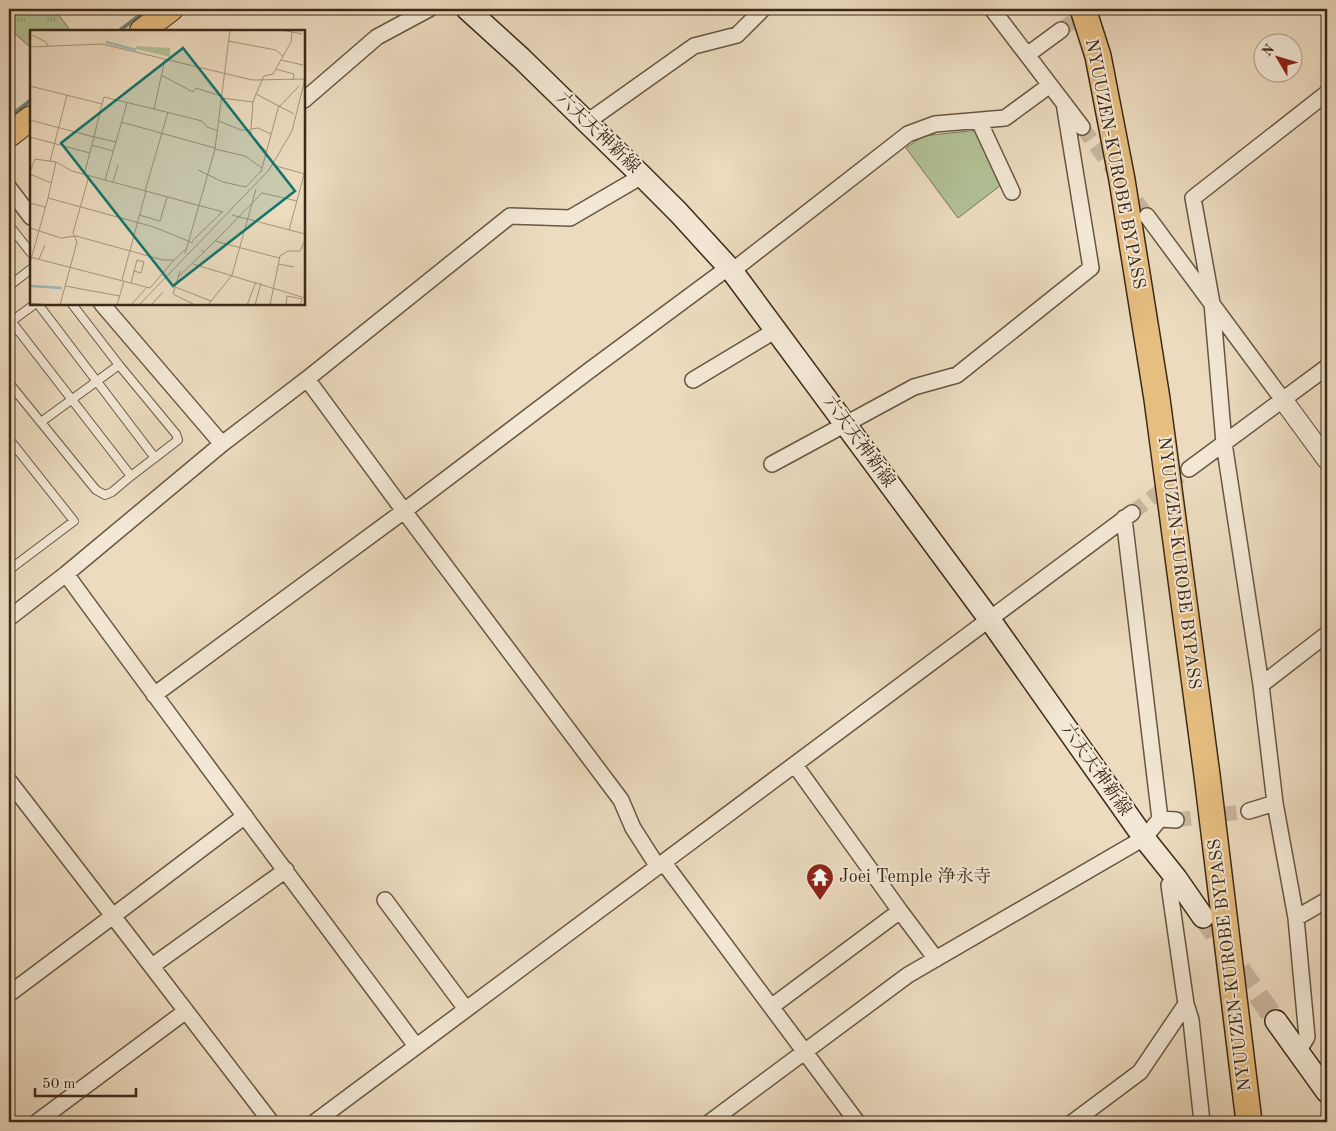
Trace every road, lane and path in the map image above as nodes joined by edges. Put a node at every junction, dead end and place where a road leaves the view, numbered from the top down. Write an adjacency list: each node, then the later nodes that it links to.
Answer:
1 (171, 9): 7 (main road)
2 (429, 9): 12 (street)
3 (467, 9): 16 (main road, 六天天神新線)
4 (763, 9): 16 (street)
5 (992, 9): 9 (street)
6 (1083, 9): 98 (highway, NYUUZEN-KUROBE BYPASS)
7 (143, 30)
8 (1061, 30): 9 (street)
9 (1027, 55): 10 (street)
10 (1050, 85): 13 (street); 15 (street)
11 (1327, 93): 29 (street)
12 (305, 99)
13 (1064, 103): 17 (street); 45 (street)
14 (30, 119): 18 (main road)
15 (979, 120): 21 (street); 26 (street)
16 (587, 122): 19 (main road, 六天天神新線)
17 (1082, 127)
18 (9, 135)
19 (642, 176): 26 (main road, 六天天神新線); 38 (street)
20 (9, 188): 22 (street)
21 (1012, 192)
22 (30, 216)
23 (1148, 216): 29 (street)
24 (9, 225): 25 (lane)
25 (30, 252)
26 (731, 269): 35 (main road, 六天天神新線); 54 (street)
27 (30, 270): 28 (lane)
28 (9, 286)
29 (1212, 303): 43 (street); 47 (street)
30 (35, 305): 34 (lane)
31 (37, 305): 41 (lane)
32 (73, 305): 36 (lane)
33 (103, 305): 48 (street)
34 (10, 322): 42 (lane)
35 (776, 330): 39 (street); 45 (main road, 六天天神新線)
36 (119, 365): 41 (lane); 49 (lane)
37 (1327, 367): 43 (street)
38 (307, 379): 48 (street); 54 (street)
39 (693, 380)
40 (9, 382): 44 (lane)
41 (97, 382): 42 (lane); 49 (lane)
42 (72, 400): 44 (lane); 53 (lane)
43 (1283, 400): 47 (street); 50 (street)
44 (41, 422): 53 (lane)
45 (846, 424): 51 (street); 58 (main road, 六天天神新線)
46 (9, 439): 55 (lane)
47 (1224, 443): 52 (street); 60 (street)
48 (222, 444): 56 (street)
49 (155, 458): 53 (lane)
50 (1327, 460)
51 (772, 464)
52 (1189, 469)
53 (131, 476)
54 (404, 511): 61 (street); 70 (street)
55 (9, 570)
56 (66, 574): 57 (street); 61 (street)
57 (9, 618)
58 (990, 620): 62 (street); 67 (street); 69 (main road, 六天天神新線)
59 (1327, 634): 60 (street)
60 (1261, 685): 64 (street)
61 (154, 695): 66 (street)
62 (794, 766): 70 (street); 75 (street)
63 (9, 781): 76 (street)
64 (1275, 803): 65 (street); 78 (street)
65 (1250, 811)
66 (245, 816): 71 (street); 76 (street)
67 (1160, 820): 68 (street); 69 (street)
68 (1176, 820)
69 (1144, 838): 72 (main road, 六天天神新線); 79 (street)
70 (661, 865): 83 (street); 84 (street)
71 (286, 870): 80 (street); 87 (street)
72 (1176, 878): 77 (main road, 六天天神新線); 82 (street)
73 (386, 900): 84 (street)
74 (1327, 900): 78 (street)
75 (900, 911): 79 (street); 83 (street)
76 (113, 916): 80 (street); 81 (street)
77 (1203, 917)
78 (1296, 918): 89 (street)
79 (936, 959): 88 (street)
80 (152, 966): 85 (street)
81 (9, 994)
82 (1186, 1004): 96 (street); 97 (street)
83 (771, 1007): 88 (street)
84 (466, 1009): 87 (street)
85 (186, 1011): 92 (street); 93 (street)
86 (1276, 1021): 89 (main road)
87 (416, 1046): 91 (street)
88 (804, 1052): 94 (street); 95 (street)
89 (1298, 1052): 90 (main road)
90 (1327, 1092)
91 (318, 1121)
92 (37, 1122)
93 (271, 1122)
94 (710, 1122)
95 (857, 1122)
96 (1072, 1122)
97 (1202, 1122)
98 (1249, 1122)

